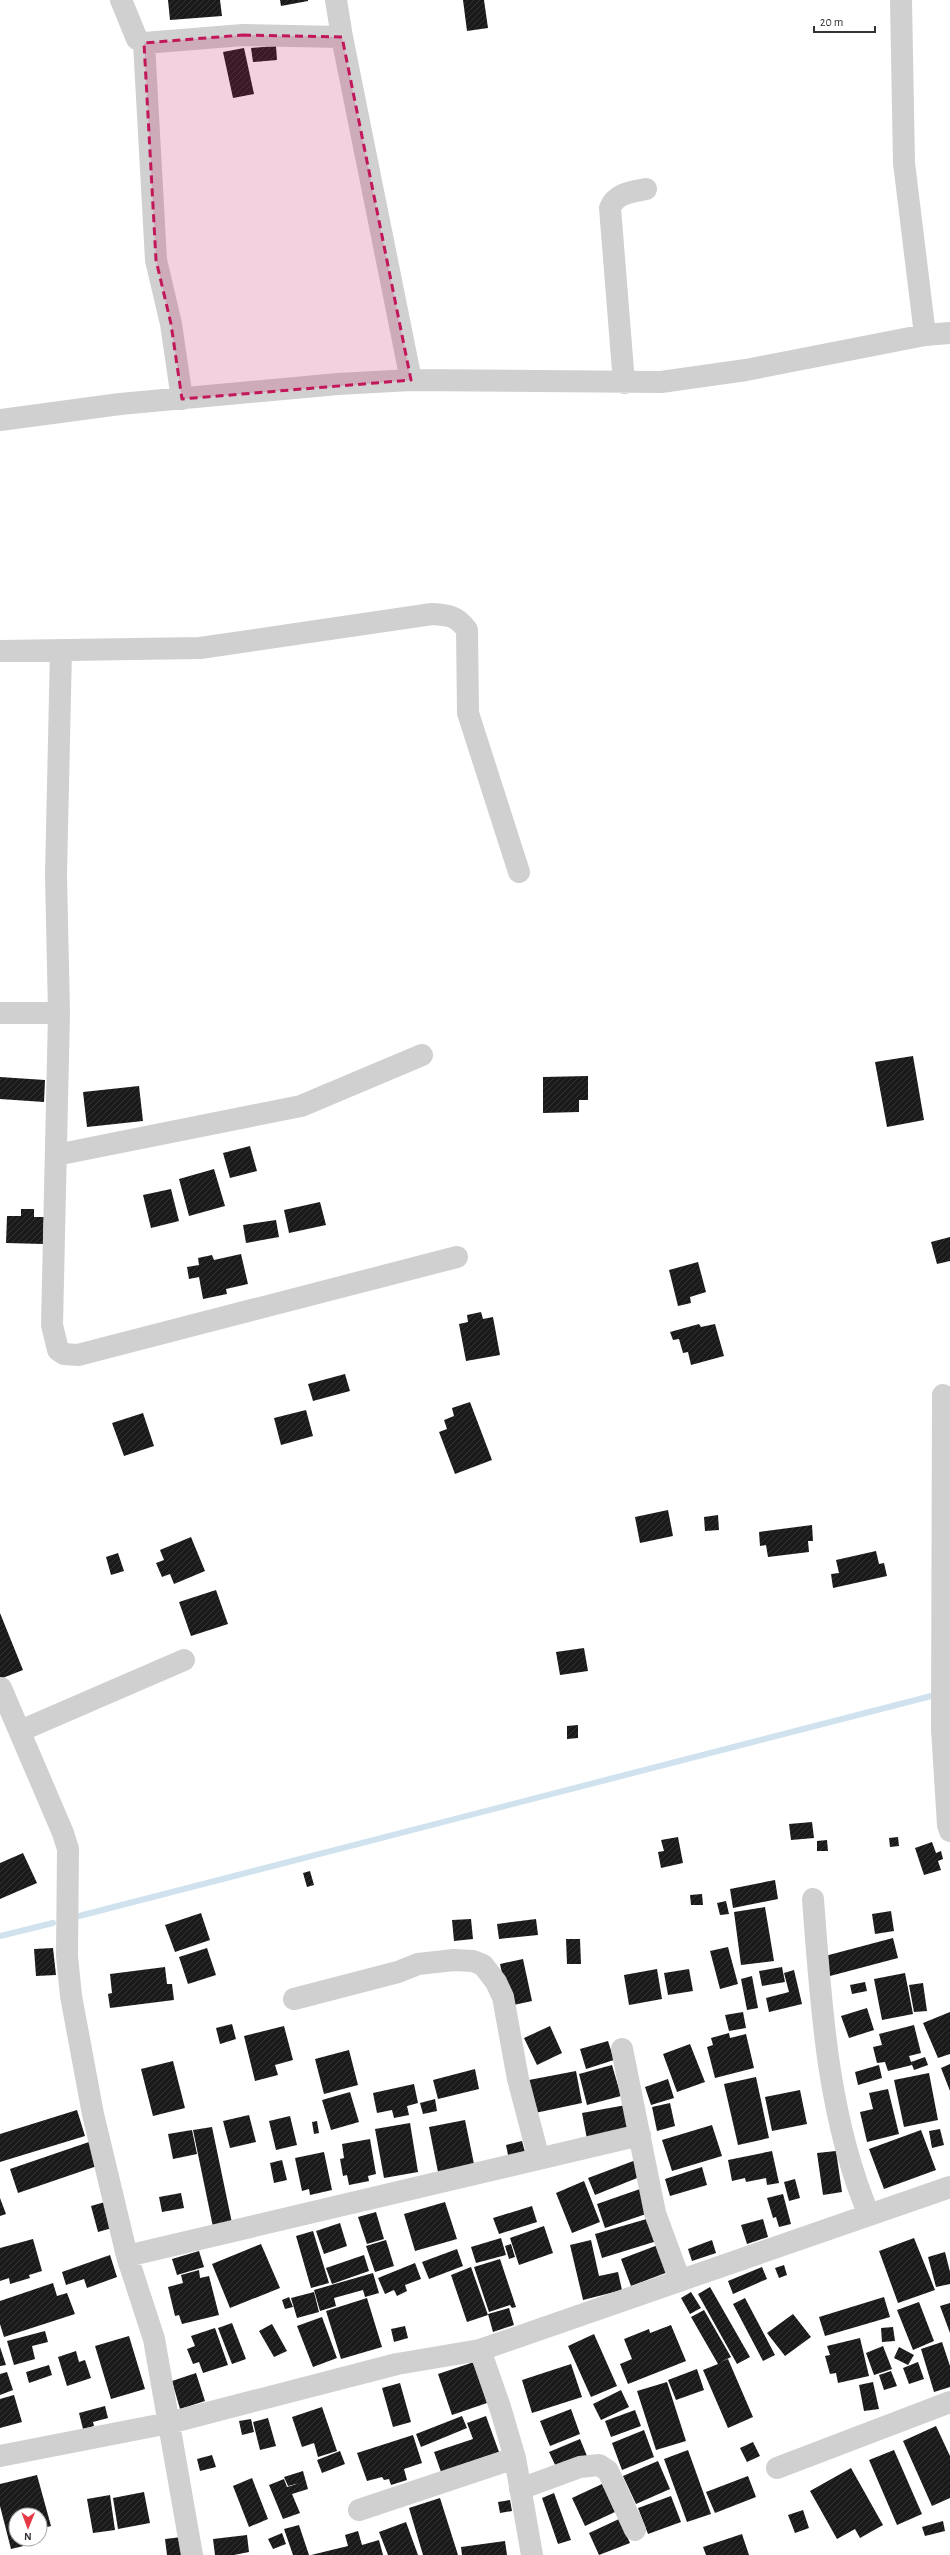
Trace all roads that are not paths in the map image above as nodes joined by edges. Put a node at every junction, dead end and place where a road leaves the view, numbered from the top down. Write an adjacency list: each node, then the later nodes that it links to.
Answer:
1 (121, 0): 5 (street)
2 (336, 0): 4 (street)
3 (901, 0): 8 (street)
4 (342, 37): 5 (street); 9 (street)
5 (144, 43): 11 (street)
6 (646, 189): 10 (street)
7 (950, 333): 8 (street)
8 (925, 335): 10 (street)
9 (411, 380): 10 (street); 11 (street)
10 (624, 383)
11 (182, 399): 12 (street)
12 (0, 420)
13 (61, 650): 14 (street); 15 (street); 17 (street)
14 (0, 651)
15 (519, 872)
16 (0, 1013): 17 (street)
17 (59, 1013): 19 (street)
18 (422, 1055): 19 (street)
19 (56, 1155): 20 (street)
20 (457, 1257)
21 (943, 1395): 25 (street)
22 (184, 1660): 24 (street)
23 (1, 1688): 24 (street)
24 (20, 1731): 33 (street)
25 (950, 1831)
26 (812, 1899): 32 (street)
27 (294, 1999): 30 (street)
28 (622, 2049): 29 (street)
29 (640, 2135): 30 (street); 34 (street)
30 (539, 2159): 33 (street)
31 (950, 2187): 32 (street)
32 (869, 2215): 34 (street)
33 (127, 2256): 37 (street)
34 (680, 2281): 35 (street)
35 (480, 2350): 37 (street); 39 (street)
36 (950, 2402): 40 (street)
37 (169, 2423): 38 (street); 44 (street)
38 (0, 2456)
39 (515, 2458): 41 (street); 42 (street)
40 (777, 2468)
41 (520, 2489): 43 (street); 45 (street)
42 (359, 2510)
43 (636, 2530)
44 (192, 2555)
45 (532, 2555)

